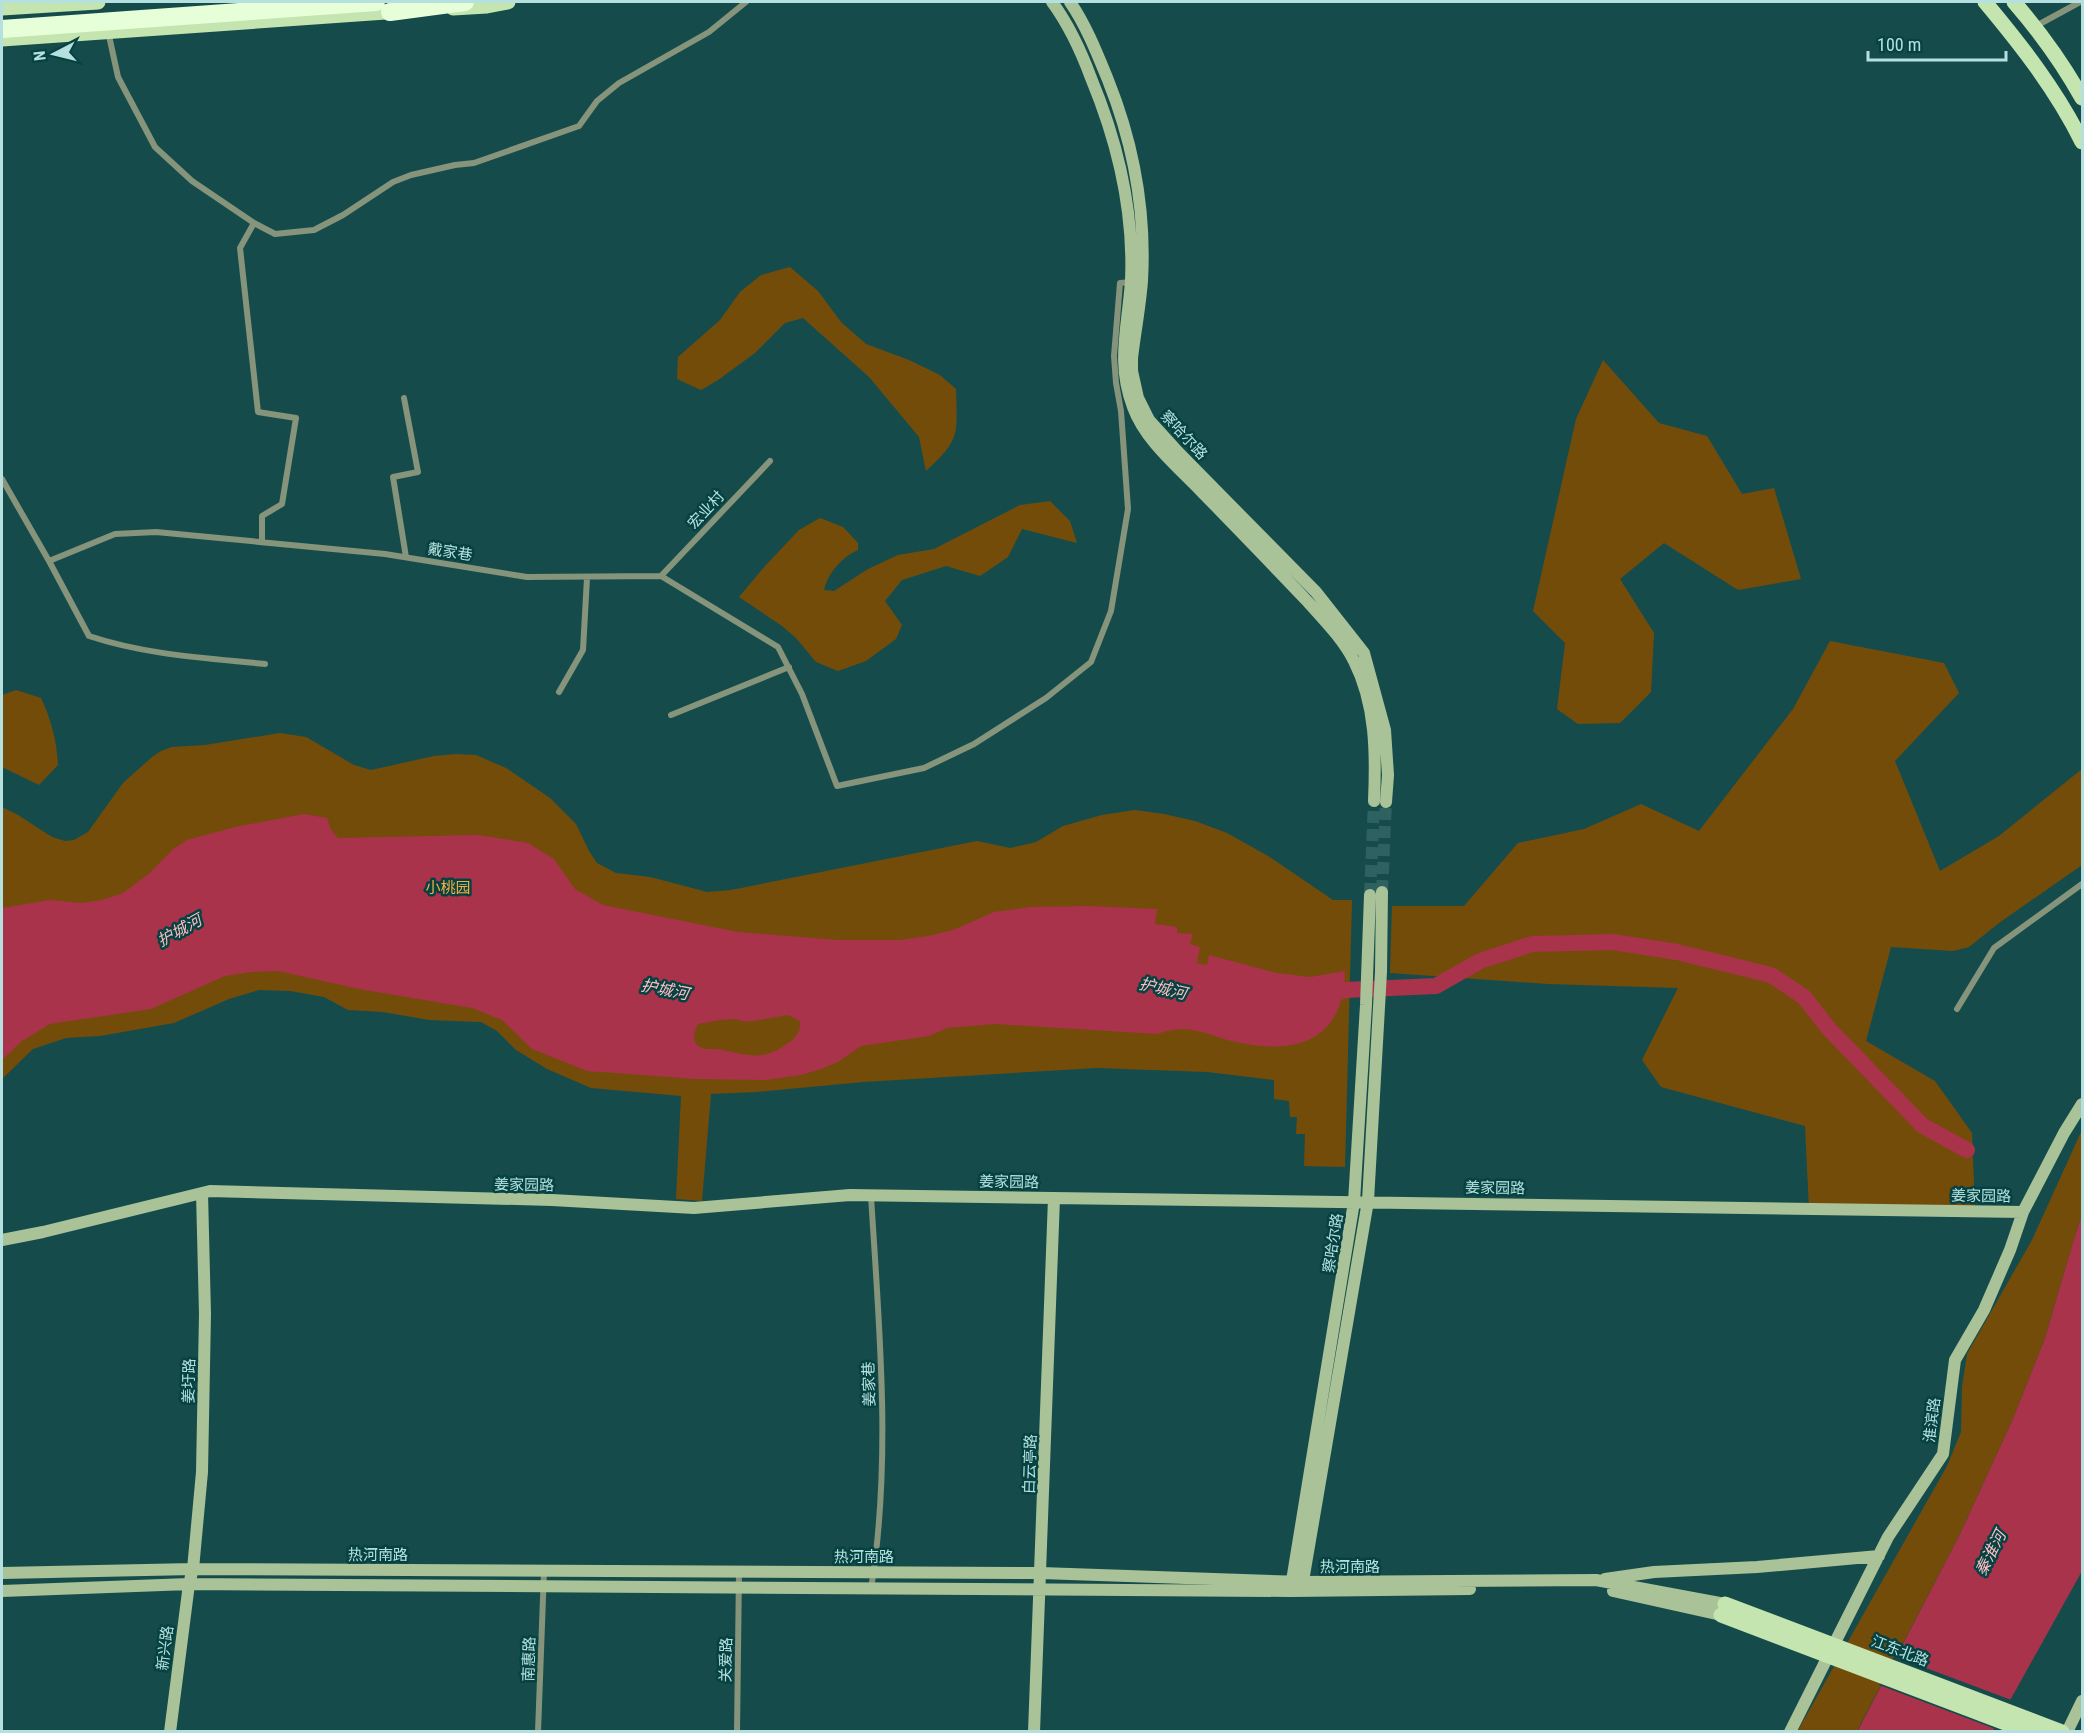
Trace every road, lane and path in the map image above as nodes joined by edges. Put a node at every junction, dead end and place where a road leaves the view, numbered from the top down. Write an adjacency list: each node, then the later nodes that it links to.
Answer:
1 (98, 2): 12 (main road)
2 (254, 2): 13 (highway)
3 (465, 2): 11 (highway)
4 (508, 2): 11 (main road)
5 (746, 2): 20 (street)
6 (1052, 2): 21 (main road, 察哈尔路)
7 (1070, 2): 21 (main road, 察哈尔路)
8 (1985, 2): 19 (main road)
9 (2014, 2): 14 (main road)
10 (2080, 2): 14 (street)
11 (383, 7): 15 (highway); 16 (main road)
12 (2, 8)
13 (2, 19)
14 (2035, 27): 18 (main road)
15 (2, 29)
16 (108, 31): 17 (main road); 20 (street)
17 (2, 39)
18 (2082, 98)
19 (2082, 142)
20 (254, 224): 25 (street)
21 (1136, 282): 31 (street); 34 (main road, 察哈尔路)
22 (405, 398): 26 (street)
23 (770, 461): 28 (street, 宏业村)
24 (2, 479): 27 (street)
25 (262, 542): 26 (street, 戴家巷); 27 (street, 戴家巷)
26 (406, 557): 29 (street, 戴家巷)
27 (49, 561): 30 (street)
28 (661, 576): 29 (street, 戴家巷); 31 (street)
29 (587, 578): 32 (street)
30 (264, 664)
31 (789, 667): 33 (street)
32 (560, 692)
33 (671, 715)
34 (1380, 802)
35 (2082, 884): 38 (street)
36 (1382, 892): 43 (main road, 察哈尔路)
37 (1370, 895): 44 (main road, 察哈尔路)
38 (1957, 1009)
39 (2082, 1104): 45 (main road, 淮滨路)
40 (202, 1193): 41 (main road, 姜家园路); 46 (main road, 姜家园路); 48 (main road, 姜圩路)
41 (871, 1195): 42 (main road, 姜家园路); 51 (street, 姜家巷)
42 (1054, 1198): 44 (main road, 姜家园路); 52 (main road, 白云亭路)
43 (1368, 1201): 44 (main road, 姜家园路); 45 (main road, 姜家园路); 57 (main road, 察哈尔路)
44 (1354, 1202): 57 (main road, 察哈尔路)
45 (2023, 1212): 47 (main road, 淮滨路)
46 (2, 1240)
47 (1879, 1556): 54 (main road); 68 (main road, 淮滨路)
48 (193, 1569): 49 (main road, 热河南路); 53 (main road, 热河南路); 55 (main road, 新兴路)
49 (544, 1570): 50 (main road, 热河南路); 56 (street, 南惠路)
50 (739, 1571): 51 (main road, 热河南路); 58 (street, 关爱路)
51 (874, 1572): 52 (main road, 热河南路); 59 (street, 姜家巷)
52 (1041, 1573): 57 (main road, 热河南路); 60 (main road, 白云亭路)
53 (2, 1574)
54 (1596, 1580): 57 (main road, 热河南路); 62 (main road, 热河南路)
55 (189, 1584): 56 (main road, 热河南路); 61 (main road, 热河南路); 64 (main road, 新兴路)
56 (544, 1587): 58 (main road, 热河南路); 65 (street, 南惠路)
57 (1297, 1587): 60 (main road, 热河南路); 62 (main road, 热河南路)
58 (739, 1588): 59 (main road, 热河南路); 66 (street, 关爱路)
59 (871, 1589): 60 (main road, 热河南路)
60 (1039, 1590): 67 (main road, 白云亭路)
61 (2, 1591)
62 (1723, 1609): 69 (main road, 江东北路, bridge); 70 (main road, 江东北路, bridge)
63 (2082, 1701): 71 (main road)
64 (170, 1731)
65 (538, 1731)
66 (737, 1731)
67 (1034, 1731)
68 (1790, 1731)
69 (2029, 1731)
70 (2062, 1731)
71 (2067, 1731)

